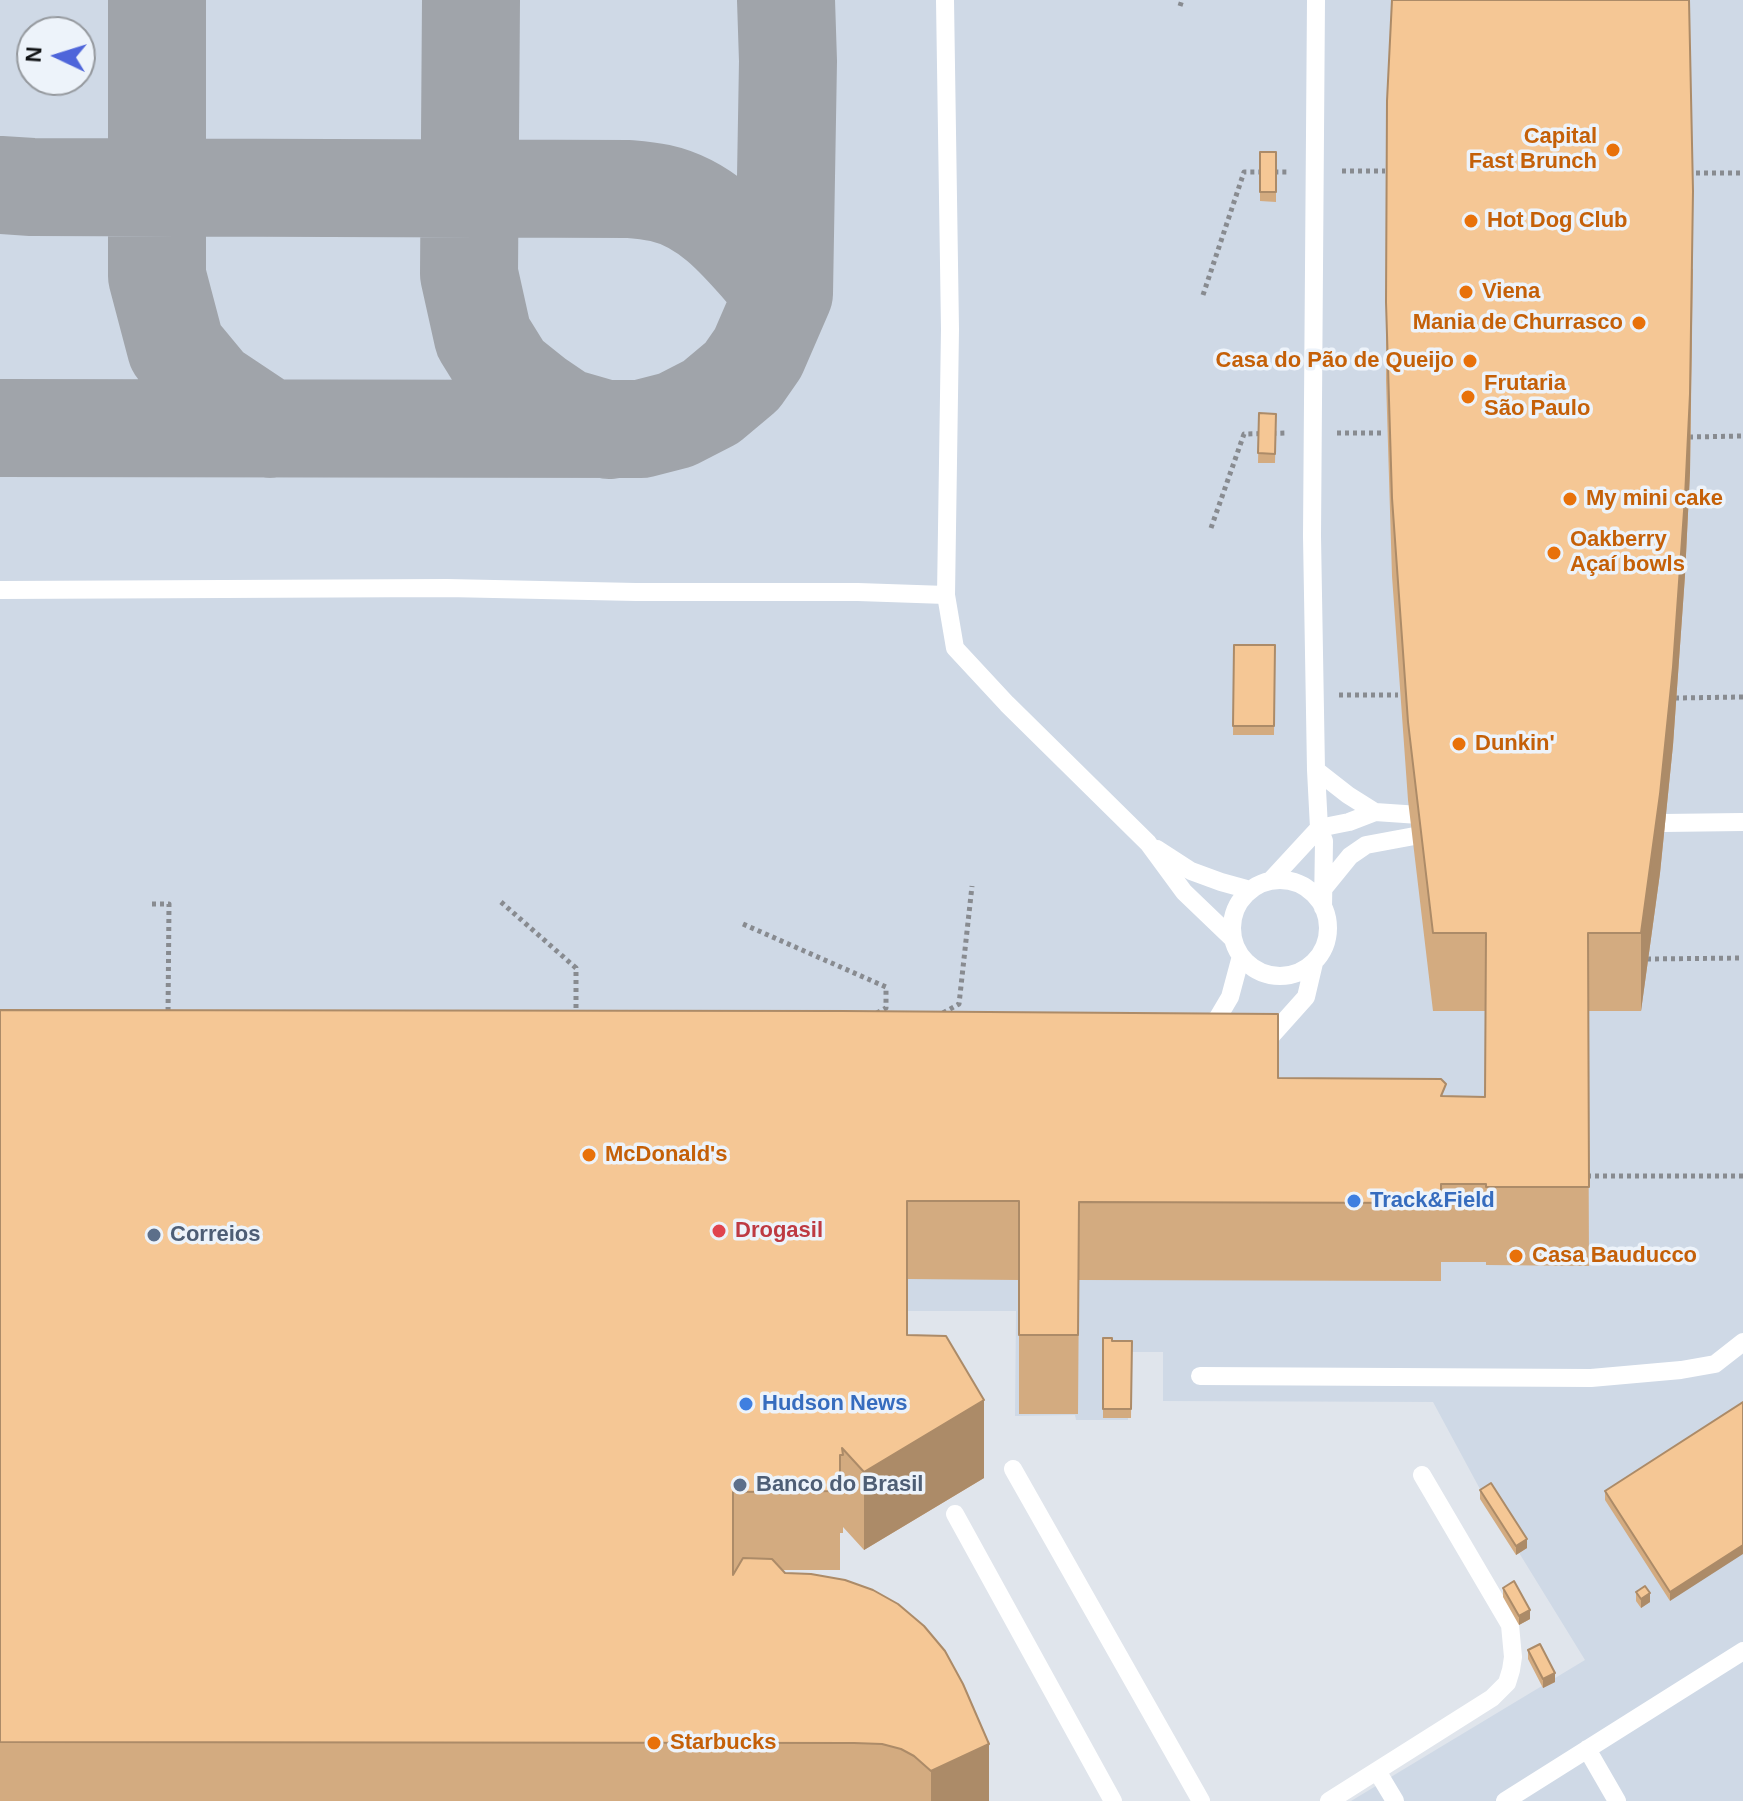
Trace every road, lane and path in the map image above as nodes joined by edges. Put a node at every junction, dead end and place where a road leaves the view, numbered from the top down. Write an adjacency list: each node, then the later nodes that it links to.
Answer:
1 (945, 0): 14 (lane)
2 (1316, 0): 3 (lane)
3 (1315, 171): 4 (path); 7 (path); 8 (lane)
4 (1385, 171)
5 (1686, 173): 6 (path)
6 (1743, 173)
7 (1203, 295)
8 (1313, 433): 9 (path); 12 (path); 17 (lane)
9 (1384, 433)
10 (1743, 436): 11 (path)
11 (1689, 437)
12 (1211, 528)
13 (0, 590): 14 (lane)
14 (946, 595): 22 (lane)
15 (1743, 697): 16 (path)
16 (1675, 698)
17 (1316, 770): 18 (lane); 21 (lane)
18 (1375, 812): 21 (lane); 25 (lane)
19 (1743, 822): 20 (lane)
20 (1663, 823)
21 (1319, 828): 23 (lane); 25 (lane)
22 (1148, 843): 26 (lane); 31 (lane)
23 (1271, 880): 26 (lane); 29 (lane)
24 (972, 886): 36 (path)
25 (1324, 888): 29 (lane)
26 (1250, 890): 31 (lane)
27 (501, 902): 38 (path)
28 (152, 904): 37 (path)
29 (1323, 908): 34 (lane)
30 (743, 924): 35 (path)
31 (1237, 948): 34 (lane); 39 (lane)
32 (1743, 958): 33 (path)
33 (1647, 959)
34 (1314, 963): 40 (lane)
35 (873, 1015)
36 (933, 1019)
37 (168, 1029)
38 (575, 1031)
39 (1193, 1034)
40 (1247, 1052)
41 (1587, 1176): 42 (path)
42 (1743, 1176)
43 (1743, 1342): 44 (lane)
44 (1200, 1376)
45 (1013, 1469): 52 (lane)
46 (1422, 1475): 50 (lane)
47 (955, 1514): 51 (lane)
48 (1743, 1651): 49 (lane)
49 (1587, 1749): 55 (lane); 56 (lane)
50 (1377, 1771): 53 (lane); 54 (lane)
51 (1113, 1801)
52 (1201, 1801)
53 (1329, 1801)
54 (1395, 1801)
55 (1505, 1801)
56 (1617, 1801)

